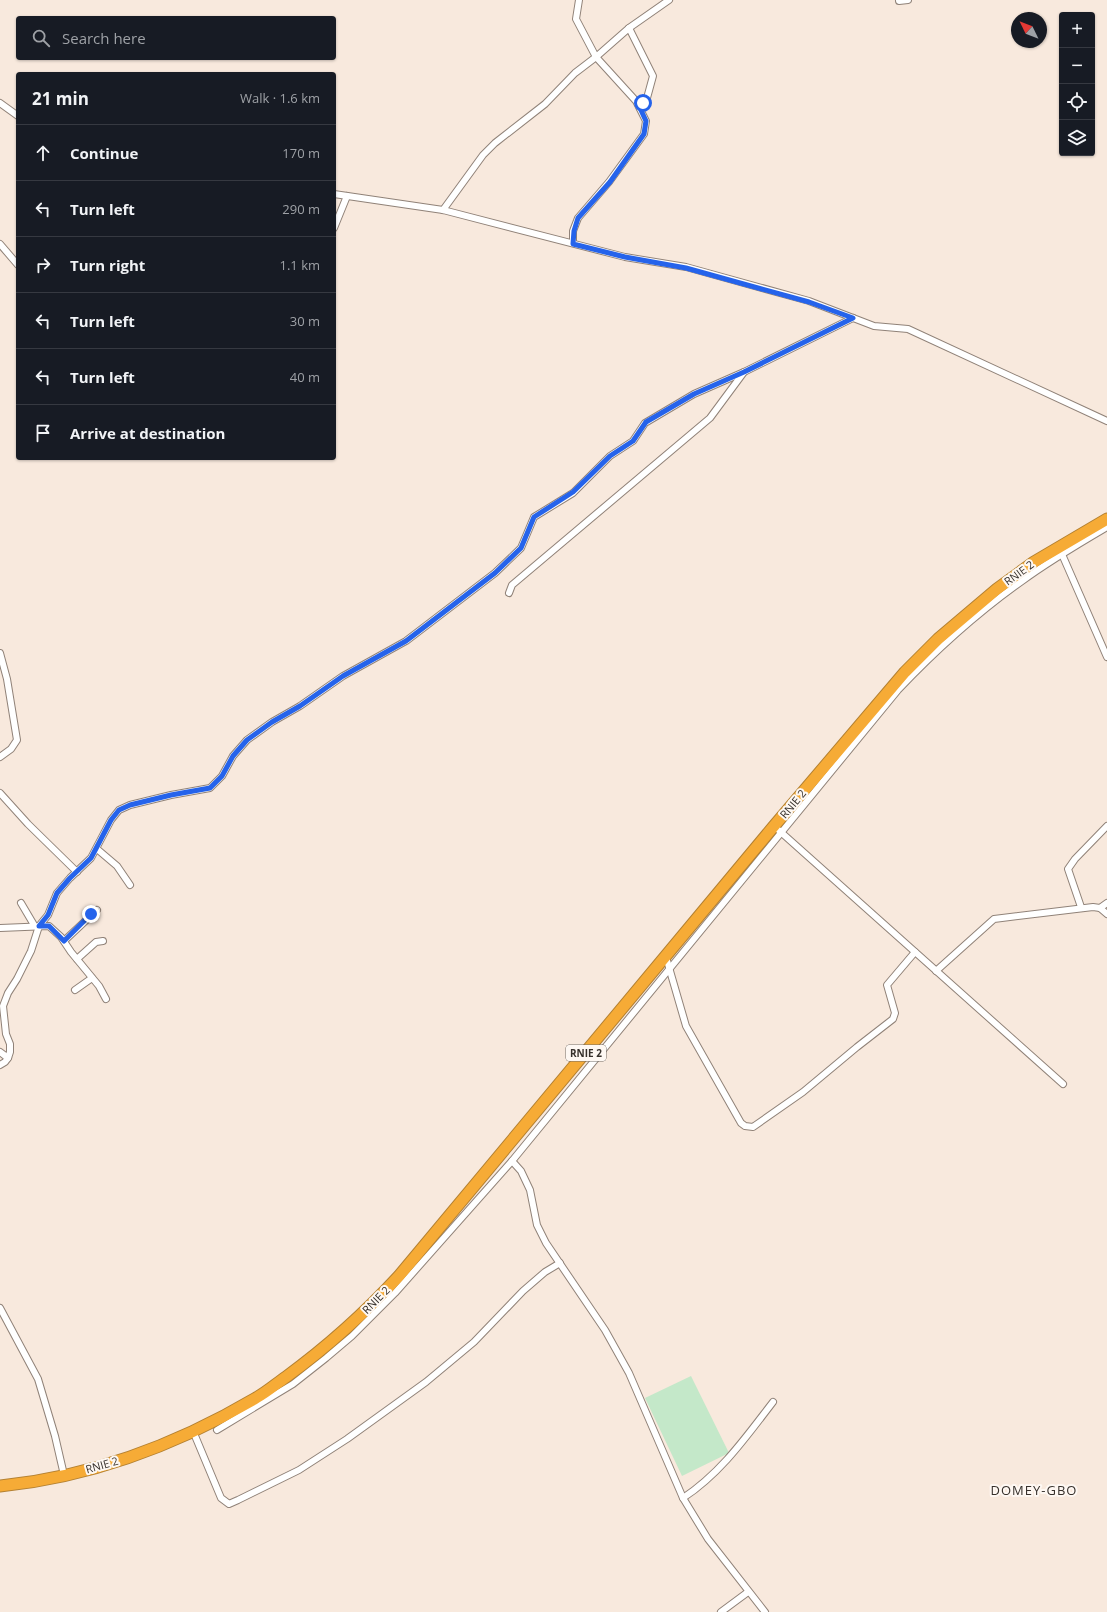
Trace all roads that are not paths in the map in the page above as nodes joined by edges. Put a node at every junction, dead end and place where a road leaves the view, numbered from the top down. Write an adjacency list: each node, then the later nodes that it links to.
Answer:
1 (578, 0): 6 (street)
2 (669, 0): 5 (street)
3 (908, 0): 4 (street)
4 (899, 1)
5 (628, 28): 6 (street); 8 (street)
6 (596, 57): 8 (street); 12 (street)
7 (0, 103): 9 (street)
8 (640, 108): 15 (street)
9 (16, 115)
10 (336, 194): 11 (street)
11 (347, 196): 12 (street); 13 (street)
12 (443, 210): 15 (street)
13 (336, 223)
14 (0, 244): 16 (street)
15 (573, 244): 17 (street)
16 (16, 263)
17 (853, 318): 18 (street); 19 (street)
18 (744, 372): 23 (street); 30 (street)
19 (1107, 421)
20 (1107, 519): 22 (highway, RNIE 2 / RNIE 2)
21 (1107, 527): 22 (street)
22 (1061, 551): 25 (street); 29 (highway, RNIE 2 / RNIE 2)
23 (509, 593)
24 (0, 653): 26 (street)
25 (1107, 657)
26 (0, 757)
27 (0, 793): 31 (street)
28 (1107, 826): 35 (street)
29 (777, 830): 43 (street); 44 (highway, RNIE 2 / RNIE 2); 46 (street)
30 (97, 849): 31 (street); 32 (street)
31 (77, 872): 39 (street)
32 (130, 885)
33 (21, 903): 39 (street)
34 (1107, 903): 36 (street)
35 (1082, 907): 36 (street); 47 (street)
36 (1100, 908): 38 (street)
37 (97, 910): 41 (street)
38 (1107, 914)
39 (36, 926): 40 (street); 41 (street); 52 (street)
40 (0, 928)
41 (64, 941): 45 (street)
42 (103, 941): 45 (street)
43 (915, 952): 46 (street); 47 (street)
44 (666, 957): 46 (street); 60 (highway, RNIE 2 / RNIE 2)
45 (77, 959): 48 (street)
46 (669, 969): 55 (street)
47 (936, 971): 54 (street)
48 (92, 978): 49 (street); 50 (street)
49 (75, 990)
50 (106, 999)
51 (0, 1052): 52 (street)
52 (8, 1058): 53 (street)
53 (0, 1065)
54 (1063, 1084)
55 (512, 1161): 56 (street); 59 (street)
56 (560, 1263): 60 (street); 63 (street)
57 (0, 1308): 61 (street)
58 (773, 1402): 63 (street)
59 (217, 1430)
60 (193, 1431): 61 (highway, RNIE 2 / RNIE 2)
61 (64, 1475): 62 (highway, RNIE 2 / RNIE 2)
62 (0, 1486)
63 (683, 1498): 64 (street)
64 (748, 1592): 65 (street); 66 (street)
65 (720, 1612)
66 (765, 1612)

